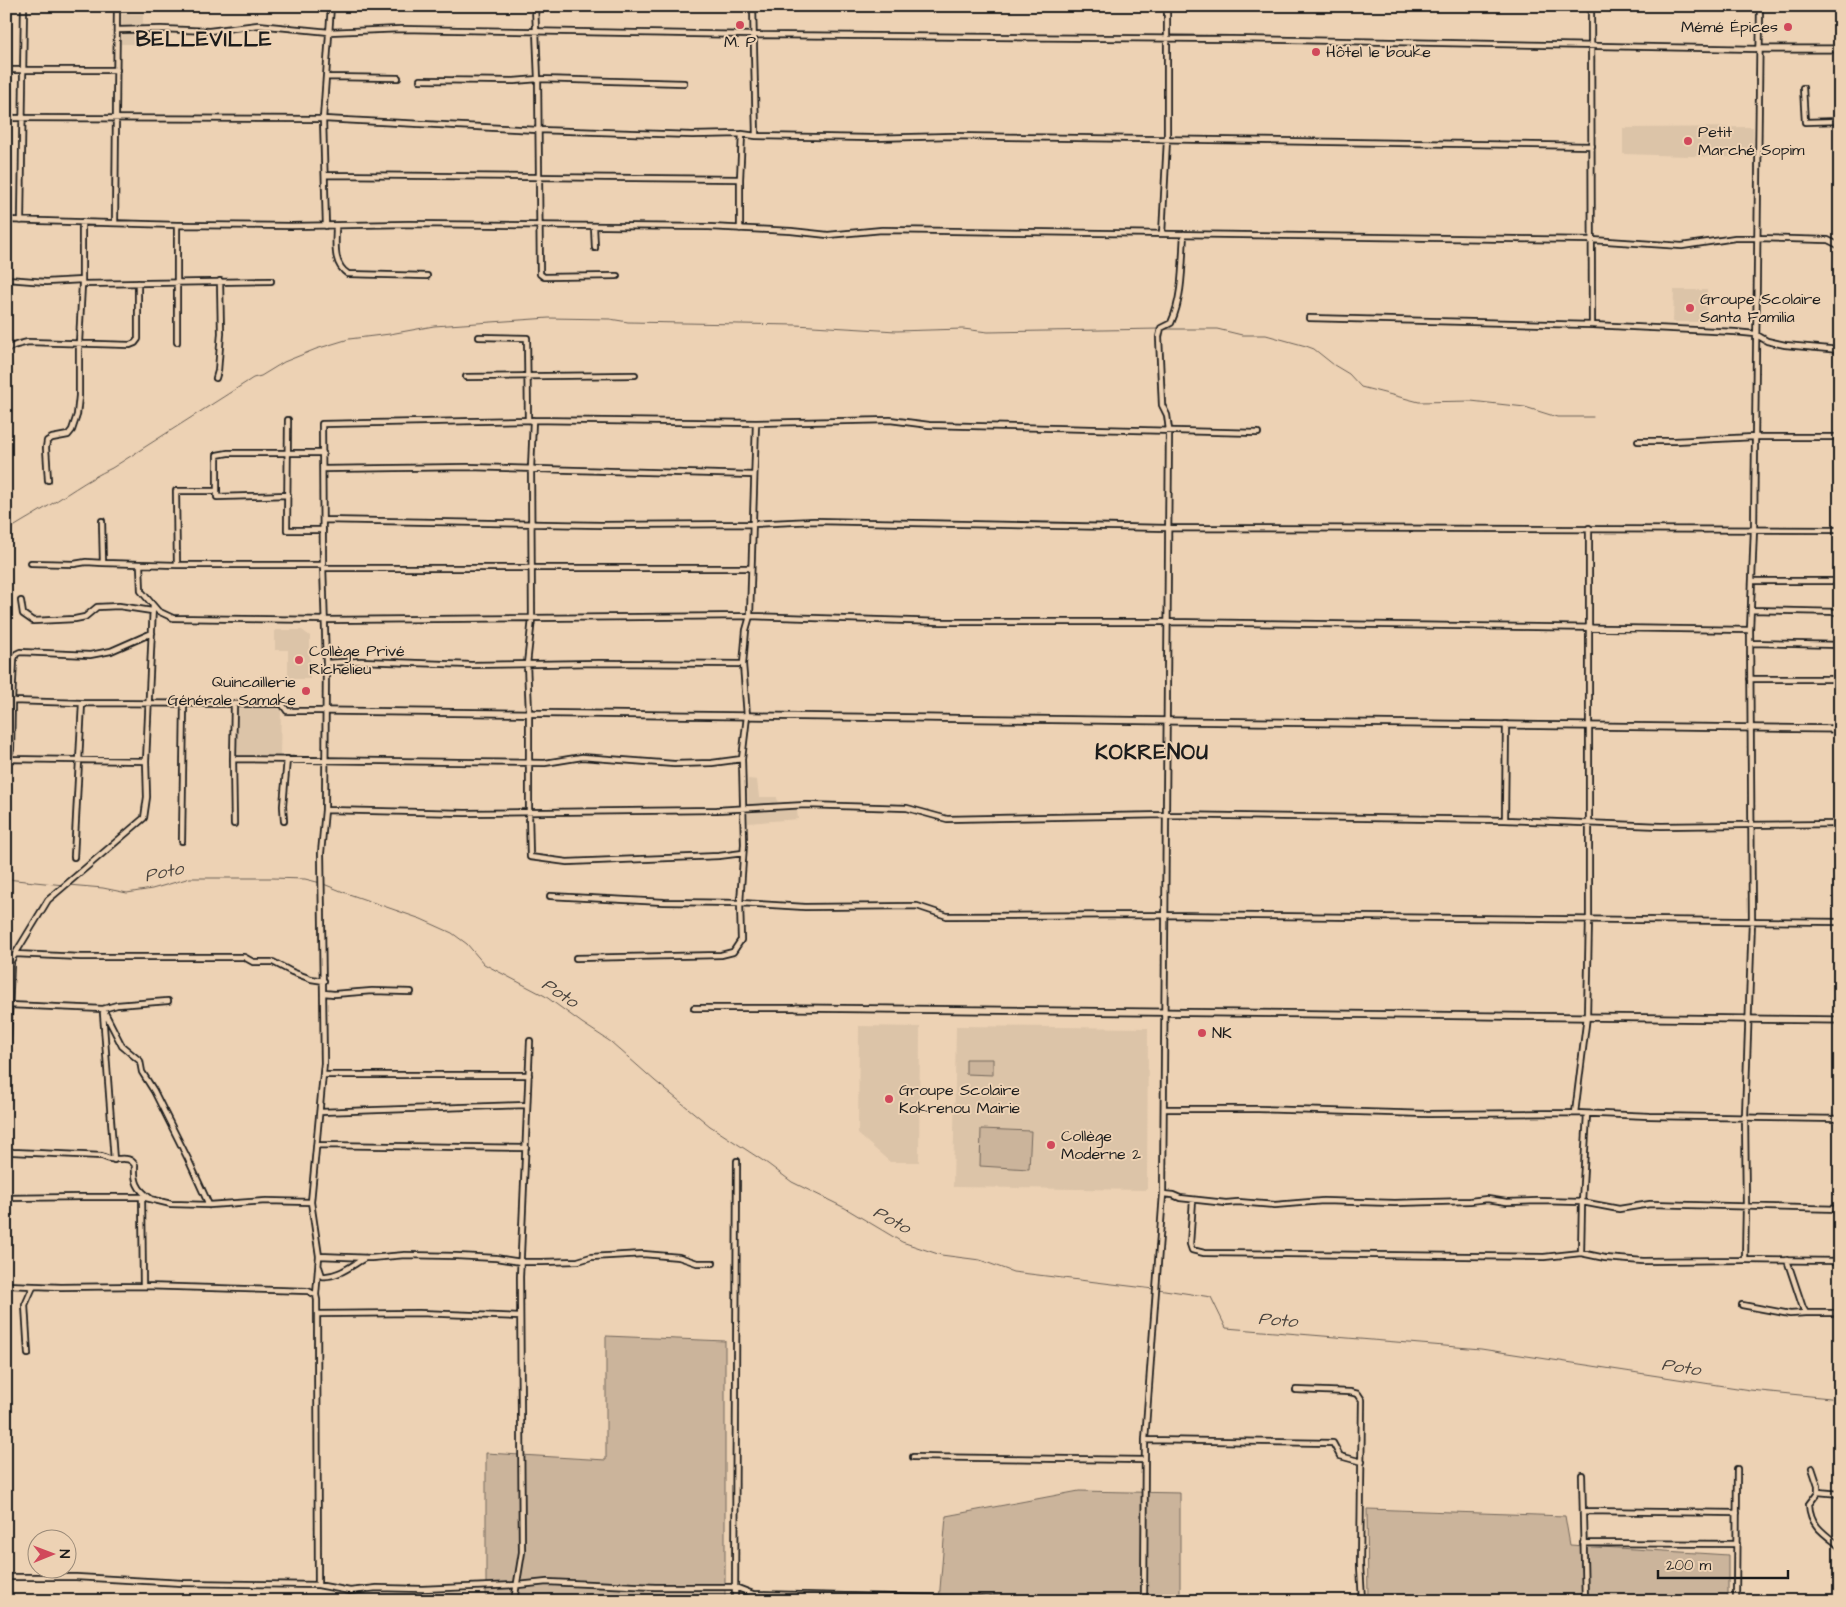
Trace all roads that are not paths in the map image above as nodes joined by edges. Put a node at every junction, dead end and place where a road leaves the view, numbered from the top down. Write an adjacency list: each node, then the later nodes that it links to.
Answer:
1 (24, 6): 18 (street)
2 (117, 6): 9 (street)
3 (331, 6): 11 (street)
4 (535, 6): 10 (street)
5 (752, 6): 12 (street)
6 (1167, 6): 13 (street)
7 (1591, 6): 14 (street)
8 (1760, 6): 15 (street)
9 (118, 30): 11 (street); 19 (street)
10 (536, 30): 11 (street); 12 (street); 22 (street)
11 (329, 32): 20 (street)
12 (753, 35): 13 (street); 33 (street)
13 (1166, 38): 14 (street); 34 (street)
14 (1591, 46): 15 (street); 35 (street)
15 (1759, 48): 16 (street); 51 (street)
16 (1840, 49)
17 (6, 70): 18 (street)
18 (23, 70): 19 (street); 27 (street)
19 (118, 70): 28 (street)
20 (326, 77): 21 (street); 29 (street)
21 (398, 78)
22 (538, 79): 23 (street); 24 (street); 31 (street)
23 (420, 80)
24 (684, 83)
25 (1803, 88): 30 (street)
26 (6, 118): 27 (street)
27 (23, 118): 28 (street); 40 (street)
28 (117, 118): 29 (street); 42 (street)
29 (323, 119): 31 (street); 36 (street)
30 (1840, 121)
31 (538, 130): 32 (street); 37 (street)
32 (742, 134): 33 (street); 38 (street)
33 (756, 136): 34 (street)
34 (1167, 140): 35 (street); 49 (street)
35 (1592, 146): 52 (street)
36 (326, 175): 37 (street); 44 (street)
37 (539, 177): 38 (street); 46 (street)
38 (740, 179): 48 (street)
39 (6, 220): 40 (street)
40 (21, 220): 41 (street)
41 (82, 222): 42 (street); 60 (street)
42 (115, 223): 43 (street)
43 (177, 225): 44 (street); 61 (street)
44 (326, 226): 45 (street)
45 (336, 226): 46 (street); 55 (street)
46 (540, 226): 47 (street); 56 (street)
47 (594, 226): 48 (street); 54 (street)
48 (740, 229): 49 (street)
49 (1162, 234): 50 (street)
50 (1184, 234): 52 (street); 78 (street)
51 (1757, 238): 52 (street); 53 (street); 65 (street)
52 (1592, 240): 64 (street)
53 (1840, 246)
54 (594, 248)
55 (427, 276)
56 (617, 276)
57 (7, 279): 60 (street)
58 (220, 281): 59 (street); 61 (street); 73 (street)
59 (271, 281)
60 (82, 282): 62 (street); 68 (street)
61 (177, 282): 62 (street); 67 (street)
62 (138, 283): 68 (street)
63 (1309, 318): 64 (street)
64 (1592, 324): 65 (street)
65 (1755, 334): 70 (street); 80 (street)
66 (479, 337): 72 (street)
67 (177, 342)
68 (78, 343): 69 (street); 88 (street)
69 (6, 349)
70 (1840, 350)
71 (635, 375): 72 (street)
72 (528, 377): 74 (street); 76 (street)
73 (216, 378)
74 (466, 378)
75 (288, 420): 84 (street)
76 (530, 420): 77 (street); 83 (street); 86 (street)
77 (756, 423): 78 (street); 87 (street)
78 (1169, 430): 79 (street); 95 (street)
79 (1258, 433)
80 (1754, 436): 81 (street); 82 (street); 97 (street)
81 (1840, 437)
82 (1638, 441)
83 (323, 452): 84 (street); 85 (street)
84 (288, 453): 89 (street); 90 (street)
85 (323, 469): 86 (street); 91 (street)
86 (531, 469): 87 (street); 93 (street)
87 (754, 475): 94 (street)
88 (48, 480)
89 (217, 490): 90 (street); 103 (street)
90 (288, 495): 98 (street)
91 (323, 520): 93 (street); 98 (street)
92 (102, 521): 101 (street)
93 (531, 523): 94 (street); 105 (street)
94 (753, 524): 95 (street); 106 (street)
95 (1168, 528): 96 (street); 116 (street)
96 (1589, 528): 97 (street); 117 (street)
97 (1754, 529): 99 (street); 107 (street)
98 (323, 530): 104 (street)
99 (1840, 530)
100 (31, 563): 101 (street)
101 (103, 563): 102 (street)
102 (140, 565): 103 (street); 110 (street)
103 (177, 565): 104 (street)
104 (323, 566): 105 (street); 115 (street)
105 (533, 567): 106 (street); 114 (street)
106 (751, 568): 113 (street)
107 (1752, 581): 108 (street); 111 (street)
108 (1840, 581)
109 (21, 601): 110 (street)
110 (153, 609): 115 (street); 119 (street)
111 (1751, 610): 112 (street); 118 (street)
112 (1840, 612)
113 (750, 616): 114 (street); 116 (street); 124 (street)
114 (532, 619): 115 (street); 123 (street)
115 (326, 620): 122 (street)
116 (1168, 622): 117 (street); 135 (street)
117 (1590, 628): 118 (street); 137 (street)
118 (1750, 630): 120 (street)
119 (152, 633): 127 (street); 129 (street)
120 (1750, 643): 121 (street); 125 (street)
121 (1840, 645)
122 (326, 663): 123 (street); 132 (street)
123 (527, 664): 124 (street); 133 (street)
124 (744, 664): 134 (street)
125 (1750, 679): 126 (street); 138 (street)
126 (1840, 679)
127 (12, 701): 128 (street); 141 (street)
128 (82, 703): 129 (street); 145 (street)
129 (149, 703): 130 (street); 146 (street)
130 (184, 704): 131 (street); 158 (street)
131 (234, 704): 132 (street); 140 (street)
132 (326, 711): 133 (street); 144 (street)
133 (529, 712): 134 (street); 147 (street)
134 (747, 716): 135 (street); 143 (street)
135 (1167, 720): 136 (street); 151 (street)
136 (1506, 724): 137 (street); 152 (street)
137 (1590, 725): 138 (street); 154 (street)
138 (1751, 728): 139 (street); 156 (street)
139 (1840, 729)
140 (233, 758): 142 (street); 155 (street)
141 (7, 759): 145 (street)
142 (286, 759): 144 (street); 153 (street)
143 (742, 759): 147 (street); 148 (street)
144 (325, 760): 147 (street); 149 (street)
145 (79, 761): 146 (street); 160 (street)
146 (146, 761): 167 (street)
147 (530, 762): 150 (street)
148 (743, 807): 150 (street); 151 (street); 159 (street)
149 (325, 810): 150 (street); 171 (street)
150 (528, 812): 159 (street)
151 (1166, 815): 152 (street); 163 (street)
152 (1505, 820): 154 (street)
153 (284, 821)
154 (1590, 823): 156 (street); 164 (street)
155 (234, 824)
156 (1751, 824): 157 (street); 165 (street)
157 (1840, 824)
158 (182, 841)
159 (743, 853): 162 (street)
160 (74, 857)
161 (550, 896): 162 (street)
162 (740, 903): 163 (street); 168 (street)
163 (1165, 915): 164 (street); 179 (street)
164 (1589, 919): 165 (street); 180 (street)
165 (1752, 921): 166 (street); 181 (street)
166 (1840, 922)
167 (16, 954): 169 (street); 171 (street)
168 (576, 958)
169 (10, 962): 170 (street); 175 (street)
170 (6, 969)
171 (324, 981): 173 (street)
172 (411, 992): 173 (street)
173 (324, 993): 184 (street)
174 (168, 1001): 178 (street)
175 (9, 1005): 178 (street); 186 (street)
176 (694, 1008): 177 (street)
177 (796, 1008): 179 (street)
178 (103, 1010): 197 (street); 206 (street)
179 (1164, 1012): 180 (street); 188 (street)
180 (1587, 1016): 181 (street); 190 (street)
181 (1748, 1019): 182 (street); 192 (street)
182 (1840, 1020)
183 (530, 1041): 185 (street)
184 (323, 1075): 185 (street); 189 (street)
185 (529, 1075): 187 (street)
186 (6, 1089)
187 (528, 1105): 189 (street); 196 (street)
188 (1164, 1108): 190 (street); 199 (street)
189 (320, 1112): 194 (street)
190 (1575, 1113): 191 (street)
191 (1586, 1114): 192 (street); 205 (street)
192 (1745, 1116): 193 (street); 207 (street)
193 (1840, 1119)
194 (317, 1145): 196 (street); 204 (street)
195 (6, 1148): 197 (street)
196 (526, 1148): 215 (street)
197 (114, 1160): 202 (street)
198 (737, 1161): 246 (street)
199 (1163, 1194): 203 (street); 229 (street)
200 (6, 1198): 201 (street)
201 (142, 1198): 202 (street); 219 (street)
202 (151, 1199): 206 (street)
203 (1193, 1200): 205 (street); 209 (street)
204 (311, 1202): 206 (street); 210 (street)
205 (1582, 1202): 207 (street); 209 (street)
206 (209, 1205)
207 (1746, 1206): 208 (street); 212 (street)
208 (1840, 1209)
209 (1581, 1253): 212 (street)
210 (319, 1256): 211 (street); 217 (street)
211 (366, 1257): 215 (street); 217 (street)
212 (1745, 1260): 213 (street)
213 (1787, 1260): 214 (street); 225 (street)
214 (1840, 1261)
215 (520, 1262): 216 (street); 226 (street)
216 (713, 1263)
217 (318, 1266): 221 (street)
218 (6, 1285): 220 (street)
219 (143, 1286): 220 (street); 221 (street)
220 (33, 1287): 227 (street)
221 (316, 1295): 224 (street)
222 (1742, 1305): 225 (street)
223 (1840, 1313): 225 (street)
224 (317, 1314): 226 (street); 244 (street)
225 (1806, 1314)
226 (520, 1318): 245 (street)
227 (28, 1354)
228 (1296, 1390): 232 (street)
229 (1145, 1440): 231 (street); 232 (street)
230 (913, 1456): 231 (street)
231 (1145, 1460): 251 (street)
232 (1362, 1462): 252 (street)
233 (1812, 1468): 236 (street)
234 (1737, 1469): 239 (street)
235 (1582, 1475): 238 (street)
236 (1818, 1492): 237 (street); 242 (street)
237 (1840, 1494)
238 (1583, 1511): 239 (street); 240 (street)
239 (1737, 1512): 241 (street)
240 (1583, 1543): 241 (street); 253 (street)
241 (1737, 1544): 254 (street)
242 (1840, 1546)
243 (6, 1577): 244 (street)
244 (318, 1585): 245 (street)
245 (518, 1585): 246 (street); 248 (street)
246 (735, 1587): 247 (street); 249 (street)
247 (915, 1599): 250 (street)
248 (514, 1601)
249 (735, 1601)
250 (1072, 1601)
251 (1144, 1601)
252 (1362, 1601)
253 (1586, 1601)
254 (1736, 1601)

